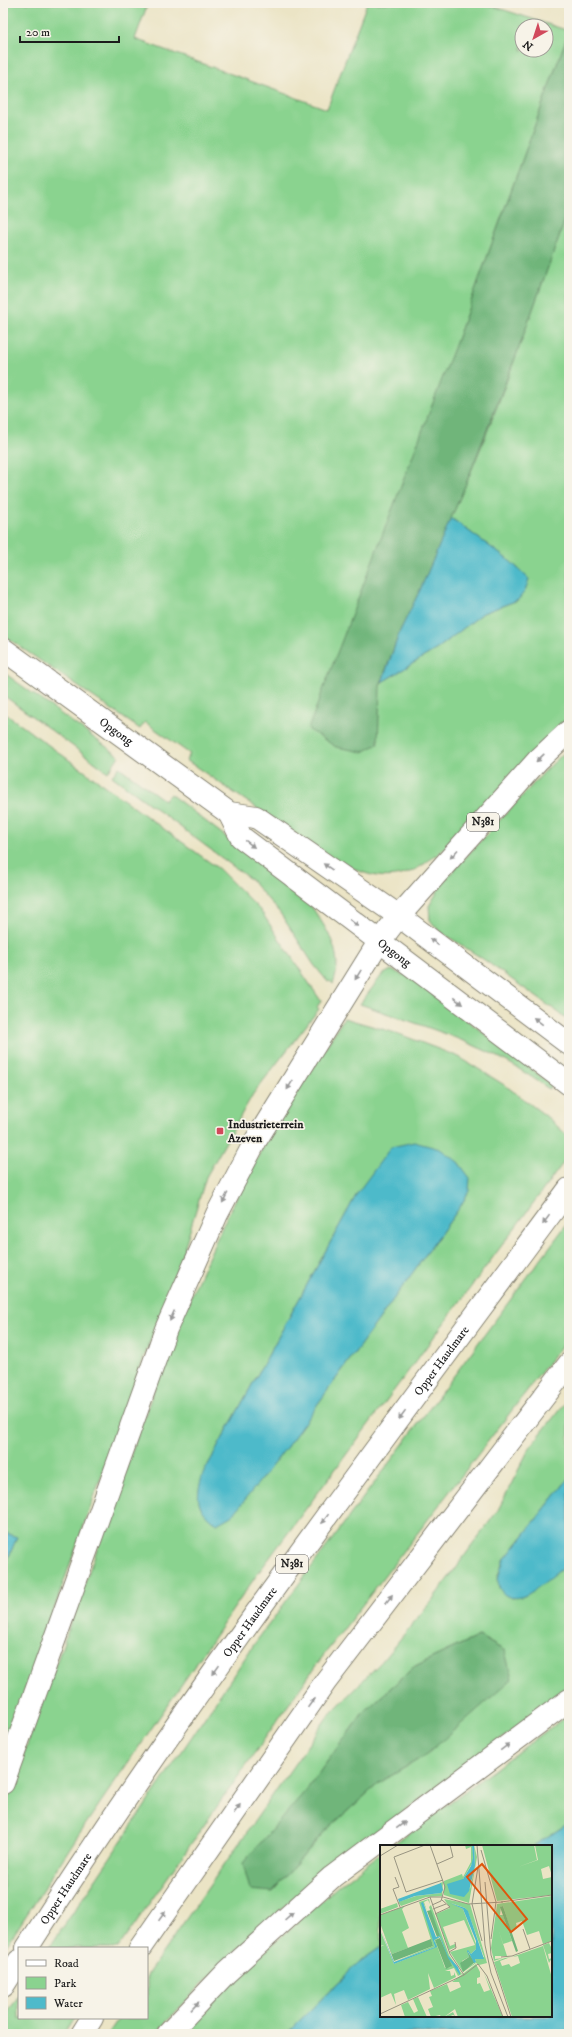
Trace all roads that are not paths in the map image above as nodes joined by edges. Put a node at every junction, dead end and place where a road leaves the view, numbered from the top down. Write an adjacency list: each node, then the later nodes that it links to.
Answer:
1 (3, 649): 3 (main road, Opgong)
2 (569, 731): 4 (main road, N381, one-way to 4)
3 (229, 813): 4 (main road, Opgong, one-way to 3); 5 (main road, Opgong, one-way to 5)
4 (399, 916): 5 (main road, N381); 6 (main road, Opgong, one-way to 4)
5 (379, 942): 7 (main road, Opgong, one-way to 7); 11 (main road, N381, one-way to 11)
6 (569, 1044)
7 (566, 1082)
8 (569, 1189): 12 (main road, Opper Haudmare / N381, one-way to 12)
9 (569, 1364): 13 (main road, one-way to 9)
10 (569, 1700): 18 (main road, one-way to 10)
11 (3, 1783)
12 (28, 1947)
13 (141, 1947)
14 (18, 1963): 15 (main road)
15 (3, 1986)
16 (91, 2019): 17 (main road)
17 (82, 2034)
18 (168, 2034)

